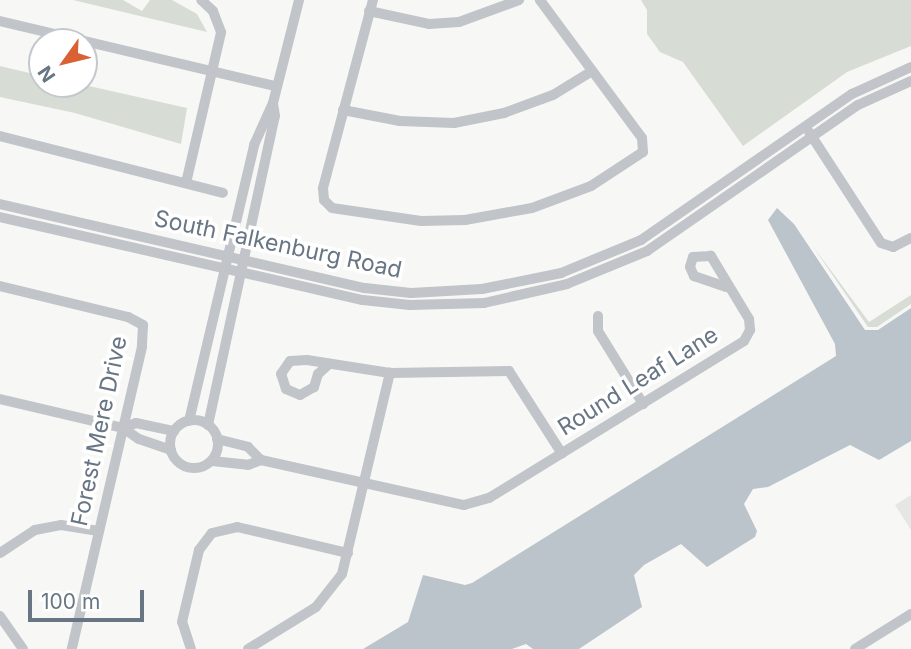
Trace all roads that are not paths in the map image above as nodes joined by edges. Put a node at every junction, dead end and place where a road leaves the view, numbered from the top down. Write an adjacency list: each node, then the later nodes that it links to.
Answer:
1 (201, 0): 9 (street)
2 (299, 0): 12 (street)
3 (373, 0): 6 (street)
4 (519, 0): 6 (street)
5 (540, 0): 10 (street)
6 (369, 11): 14 (street)
7 (0, 22): 9 (street)
8 (911, 67): 15 (street, South Falkenburg Road)
9 (212, 71): 12 (street); 18 (street)
10 (592, 71): 14 (street); 14 (street)
11 (911, 81): 17 (street, South Falkenburg Road)
12 (276, 86): 13 (street)
13 (273, 103): 23 (street); 25 (street)
14 (343, 110)
15 (806, 127): 17 (street); 24 (street, South Falkenburg Road)
16 (0, 136): 18 (street)
17 (813, 137): 22 (street); 26 (street, South Falkenburg Road)
18 (186, 183): 19 (street)
19 (223, 193)
20 (2, 205): 21 (street); 23 (street, South Falkenburg Road)
21 (1, 217): 23 (street, South Falkenburg Road)
22 (911, 238)
23 (226, 263): 25 (street, South Falkenburg Road); 34 (street)
24 (576, 267): 25 (street, South Falkenburg Road); 26 (street)
25 (243, 268): 26 (street, South Falkenburg Road); 35 (street)
26 (581, 279)
27 (0, 286): 36 (street, Forest Mere Drive)
28 (726, 287): 33 (street, Round Leaf Lane)
29 (598, 316): 33 (street)
30 (328, 365): 31 (street, Round Leaf Lane)
31 (390, 373): 40 (street, Round Leaf Lane); 43 (street)
32 (0, 399): 36 (street)
33 (643, 404): 40 (street, Round Leaf Lane)
34 (189, 421): 35 (street); 37 (street)
35 (208, 425): 38 (street)
36 (124, 428): 37 (street); 39 (street); 44 (street, Forest Mere Drive)
37 (174, 431): 39 (street)
38 (217, 439): 41 (street); 42 (street)
39 (171, 450): 42 (street)
40 (562, 454): 43 (street)
41 (261, 460): 42 (street); 43 (street)
42 (212, 461)
43 (364, 483): 46 (street)
44 (99, 531): 45 (street); 50 (street, Forest Mere Drive)
45 (0, 553)
46 (348, 553): 51 (street); 52 (street)
47 (0, 616): 49 (street)
48 (909, 619): 53 (street)
49 (23, 649)
50 (72, 649)
51 (191, 649)
52 (248, 649)
53 (855, 649)

